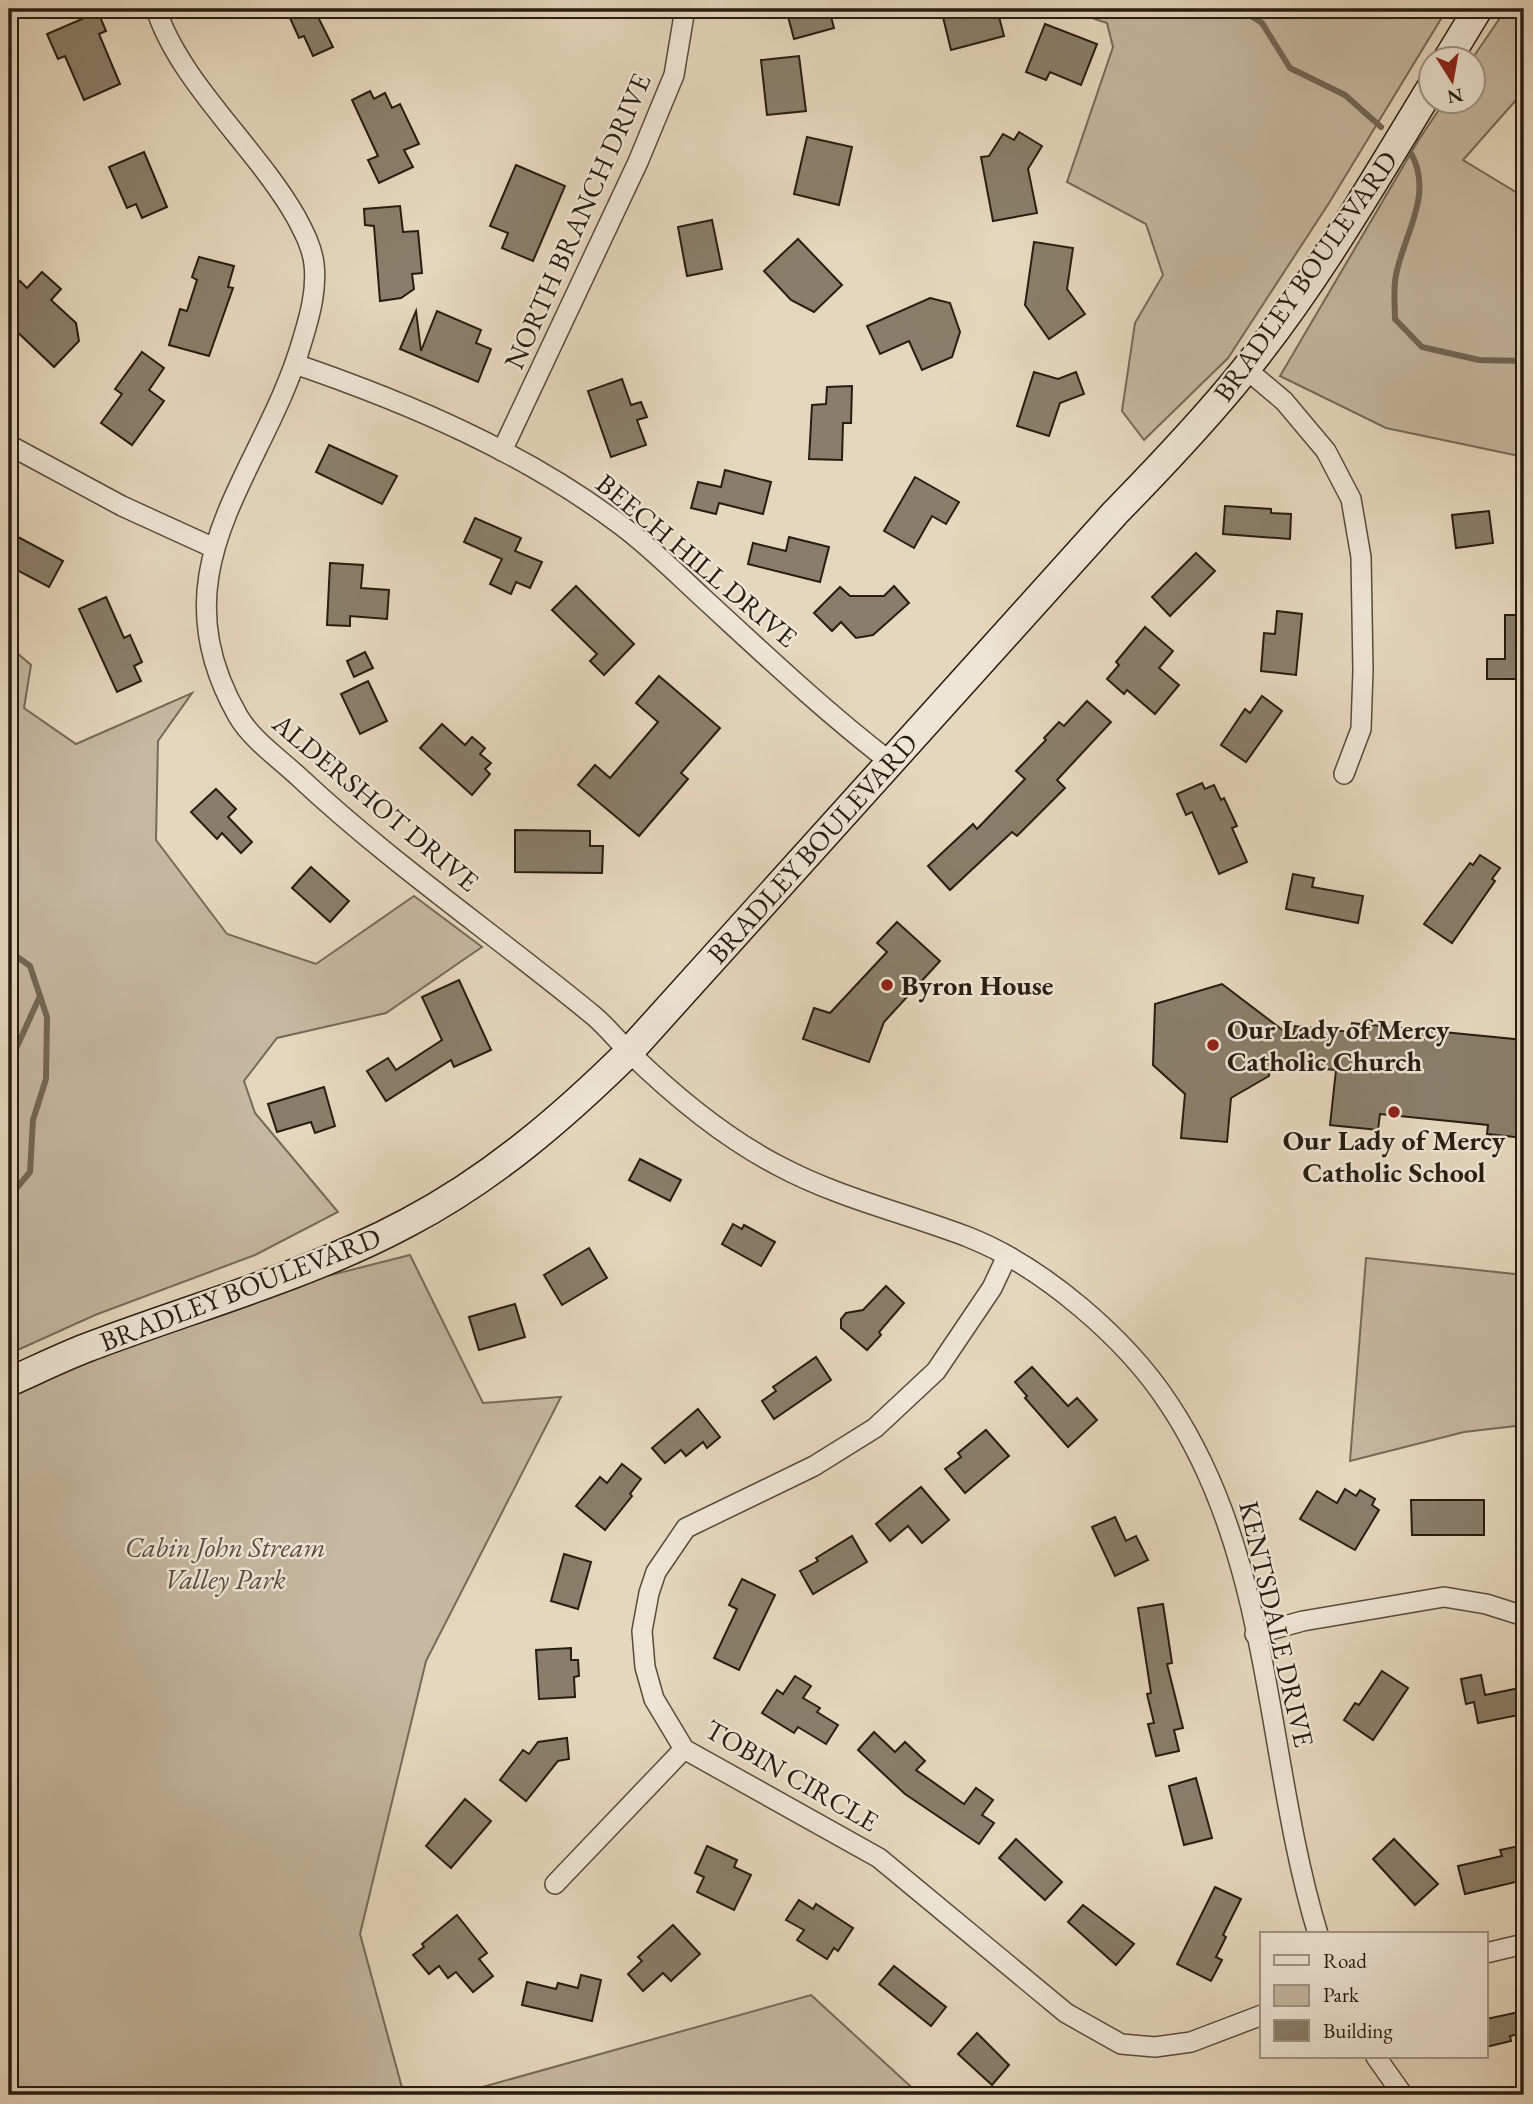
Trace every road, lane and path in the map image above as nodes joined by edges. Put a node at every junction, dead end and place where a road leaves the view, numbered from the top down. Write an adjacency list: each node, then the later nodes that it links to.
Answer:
1 (156, 9): 6 (street, ALDERSHOT DRIVE)
2 (685, 9): 9 (street, NORTH BRANCH DRIVE)
3 (1478, 9): 4 (main road)
4 (1456, 46)
5 (1418, 109): 7 (main road, BRADLEY BOULEVARD)
6 (295, 364): 9 (street, BEECH HILL DRIVE); 10 (street, ALDERSHOT DRIVE)
7 (1246, 369): 11 (main road, BRADLEY BOULEVARD); 12 (street)
8 (9, 445): 10 (street)
9 (502, 452): 11 (street, BEECH HILL DRIVE)
10 (214, 548): 13 (street, ALDERSHOT DRIVE)
11 (889, 761): 13 (main road, BRADLEY BOULEVARD)
12 (1344, 774)
13 (629, 1052): 14 (street, KENTSDALE DRIVE); 15 (main road, BRADLEY BOULEVARD)
14 (1007, 1256): 17 (street, KENTSDALE DRIVE); 18 (street, TOBIN CIRCLE)
15 (9, 1382)
16 (1524, 1616): 17 (street)
17 (1255, 1634): 20 (street, KENTSDALE DRIVE)
18 (684, 1749): 19 (street); 23 (street, TOBIN CIRCLE)
19 (555, 1884)
20 (1318, 1932)
21 (1524, 1944): 22 (street)
22 (1488, 1953)
23 (1260, 2016)
24 (1377, 2058): 25 (street)
25 (1403, 2095)

